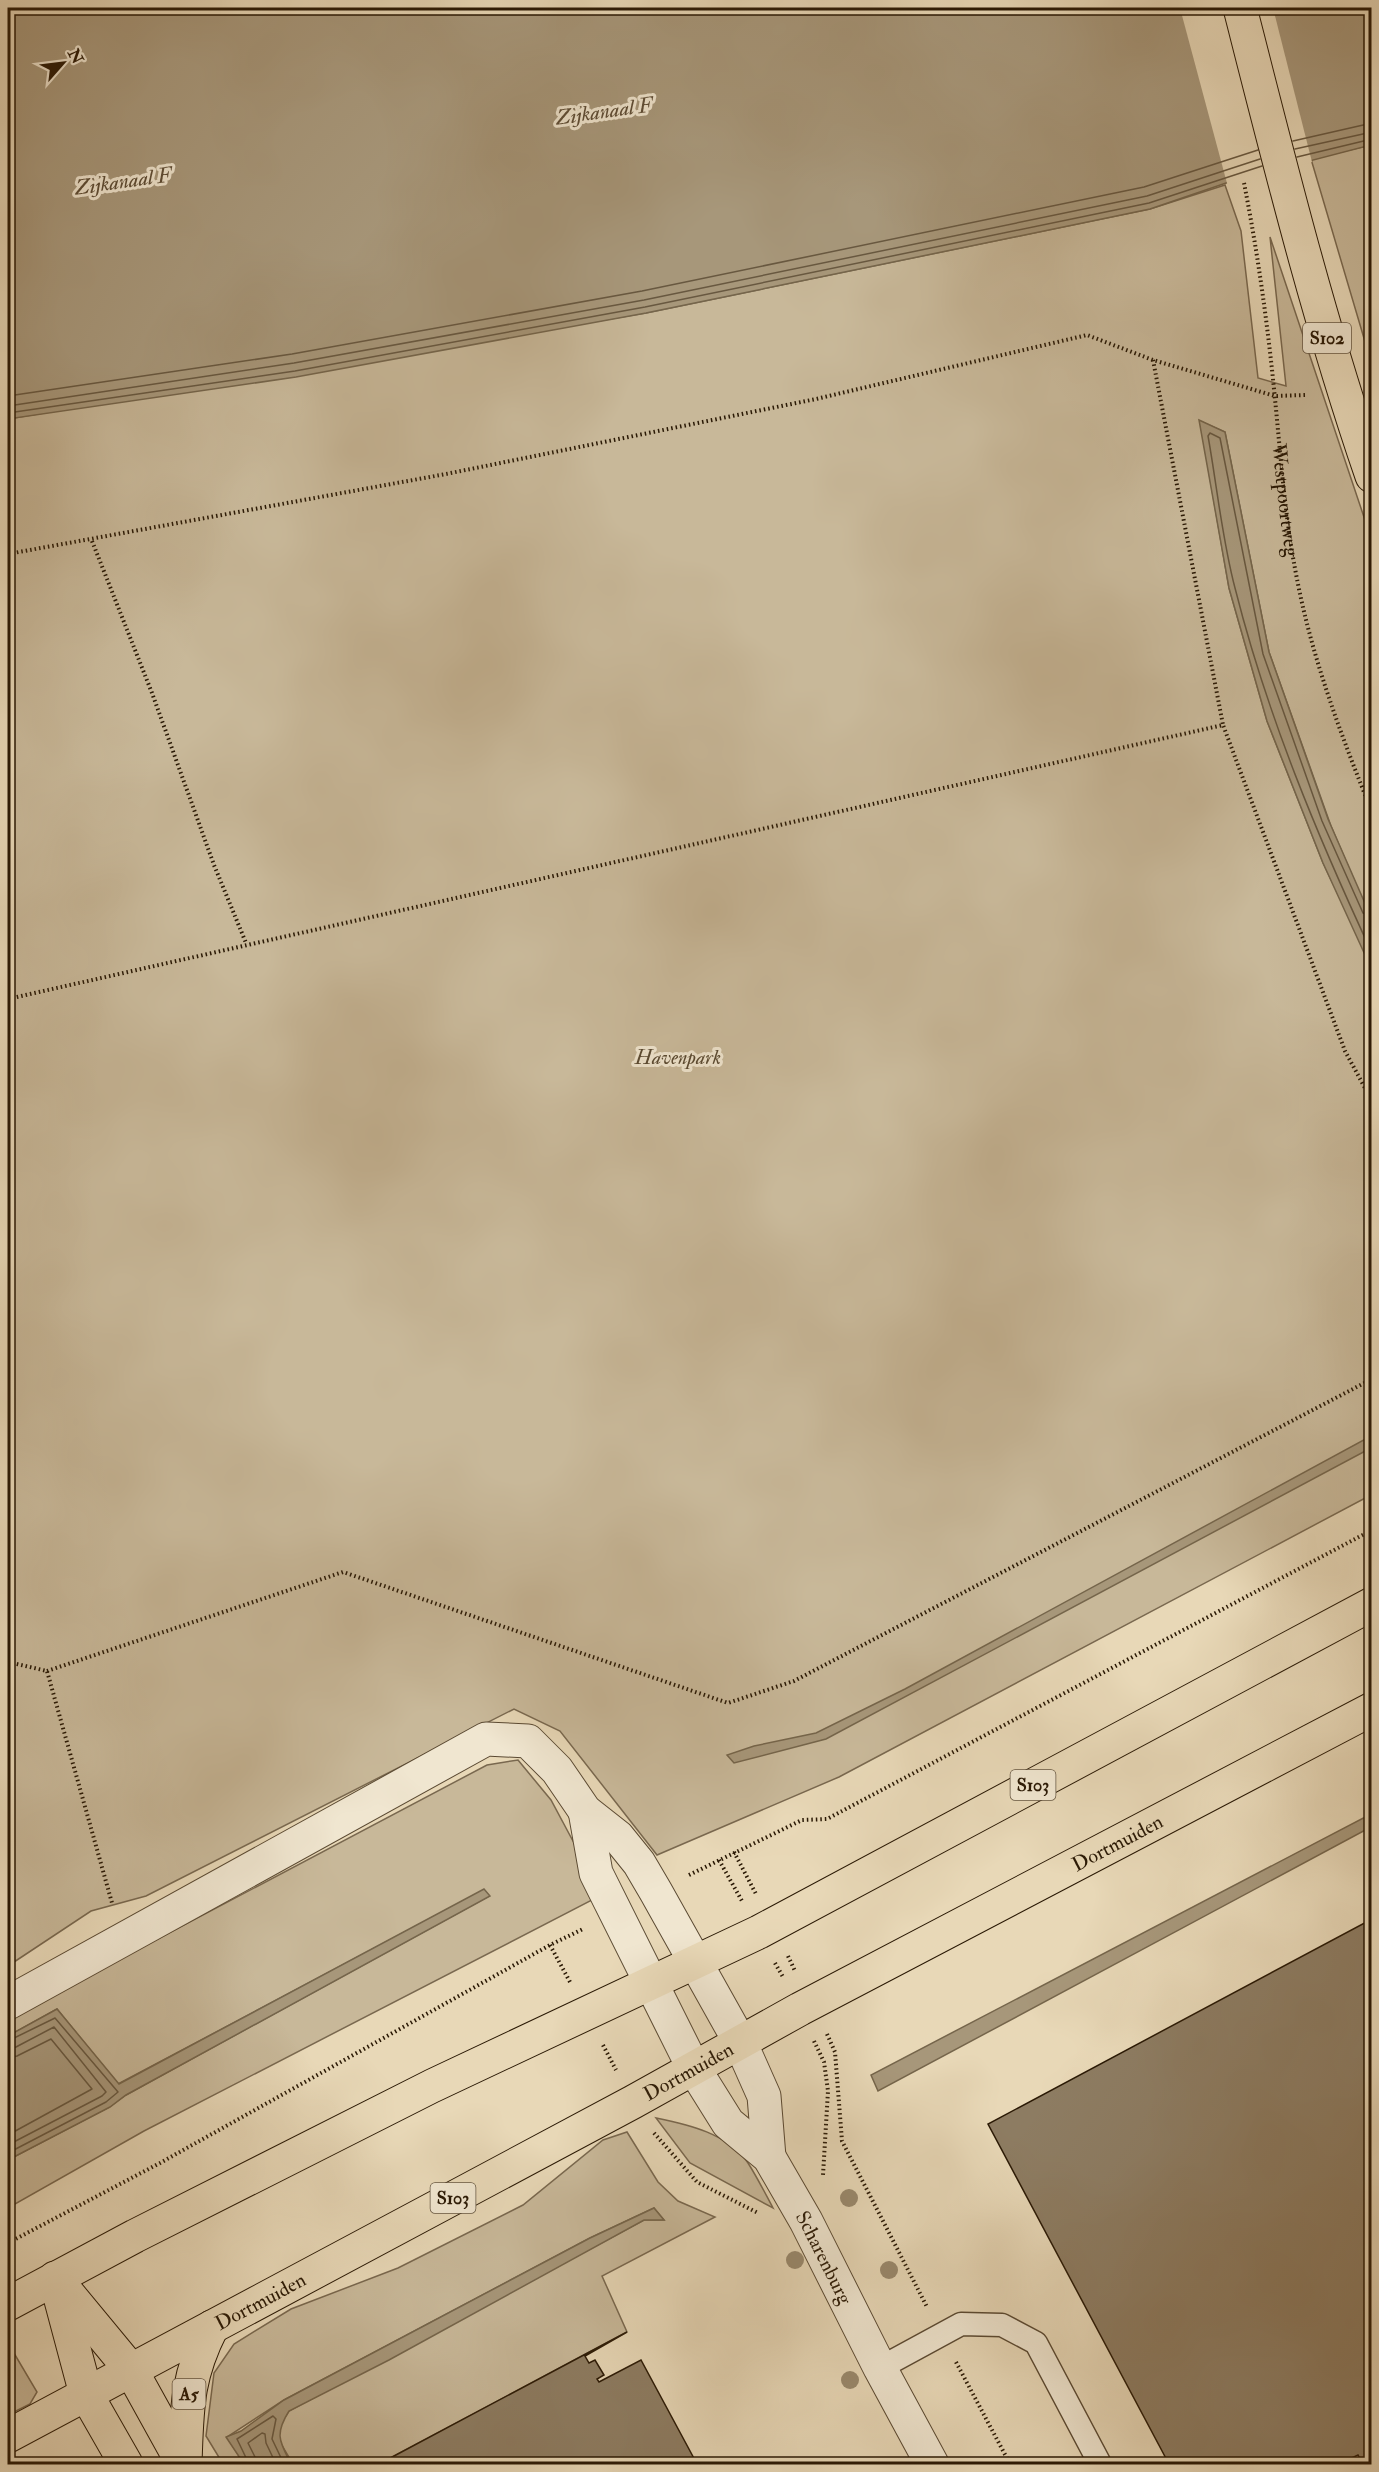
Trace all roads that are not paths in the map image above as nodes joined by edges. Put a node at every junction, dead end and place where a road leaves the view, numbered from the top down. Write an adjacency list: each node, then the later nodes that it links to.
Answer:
1 (1240, 8): 2 (main road, S102)
2 (1371, 476)
3 (1371, 1604): 6 (main road, S103)
4 (1371, 1709): 9 (main road, Dortmuiden / S103)
5 (585, 1812): 6 (street); 7 (street, Scharenburg); 8 (street)
6 (694, 1964): 7 (main road, S103); 9 (street)
7 (650, 1983): 10 (street, Scharenburg); 12 (main road, S103)
8 (8, 2002)
9 (740, 2042): 10 (main road, Dortmuiden / S103); 11 (street)
10 (693, 2067): 11 (street, Scharenburg); 14 (main road, Dortmuiden / S103)
11 (769, 2157): 15 (street, Scharenburg)
12 (56, 2278): 13 (main road, S103); 16 (main road); 17 (main road)
13 (8, 2304)
14 (212, 2327): 16 (main road, Dortmuiden / S103); 20 (main road, A5)
15 (880, 2368): 21 (street, Scharenburg); 22 (lane)
16 (131, 2370): 17 (main road, Dortmuiden / S103); 20 (main road, A5)
17 (86, 2394): 18 (main road, Dortmuiden / S103); 19 (main road)
18 (8, 2436)
19 (126, 2464)
20 (184, 2464)
21 (932, 2464)
22 (1100, 2464)

